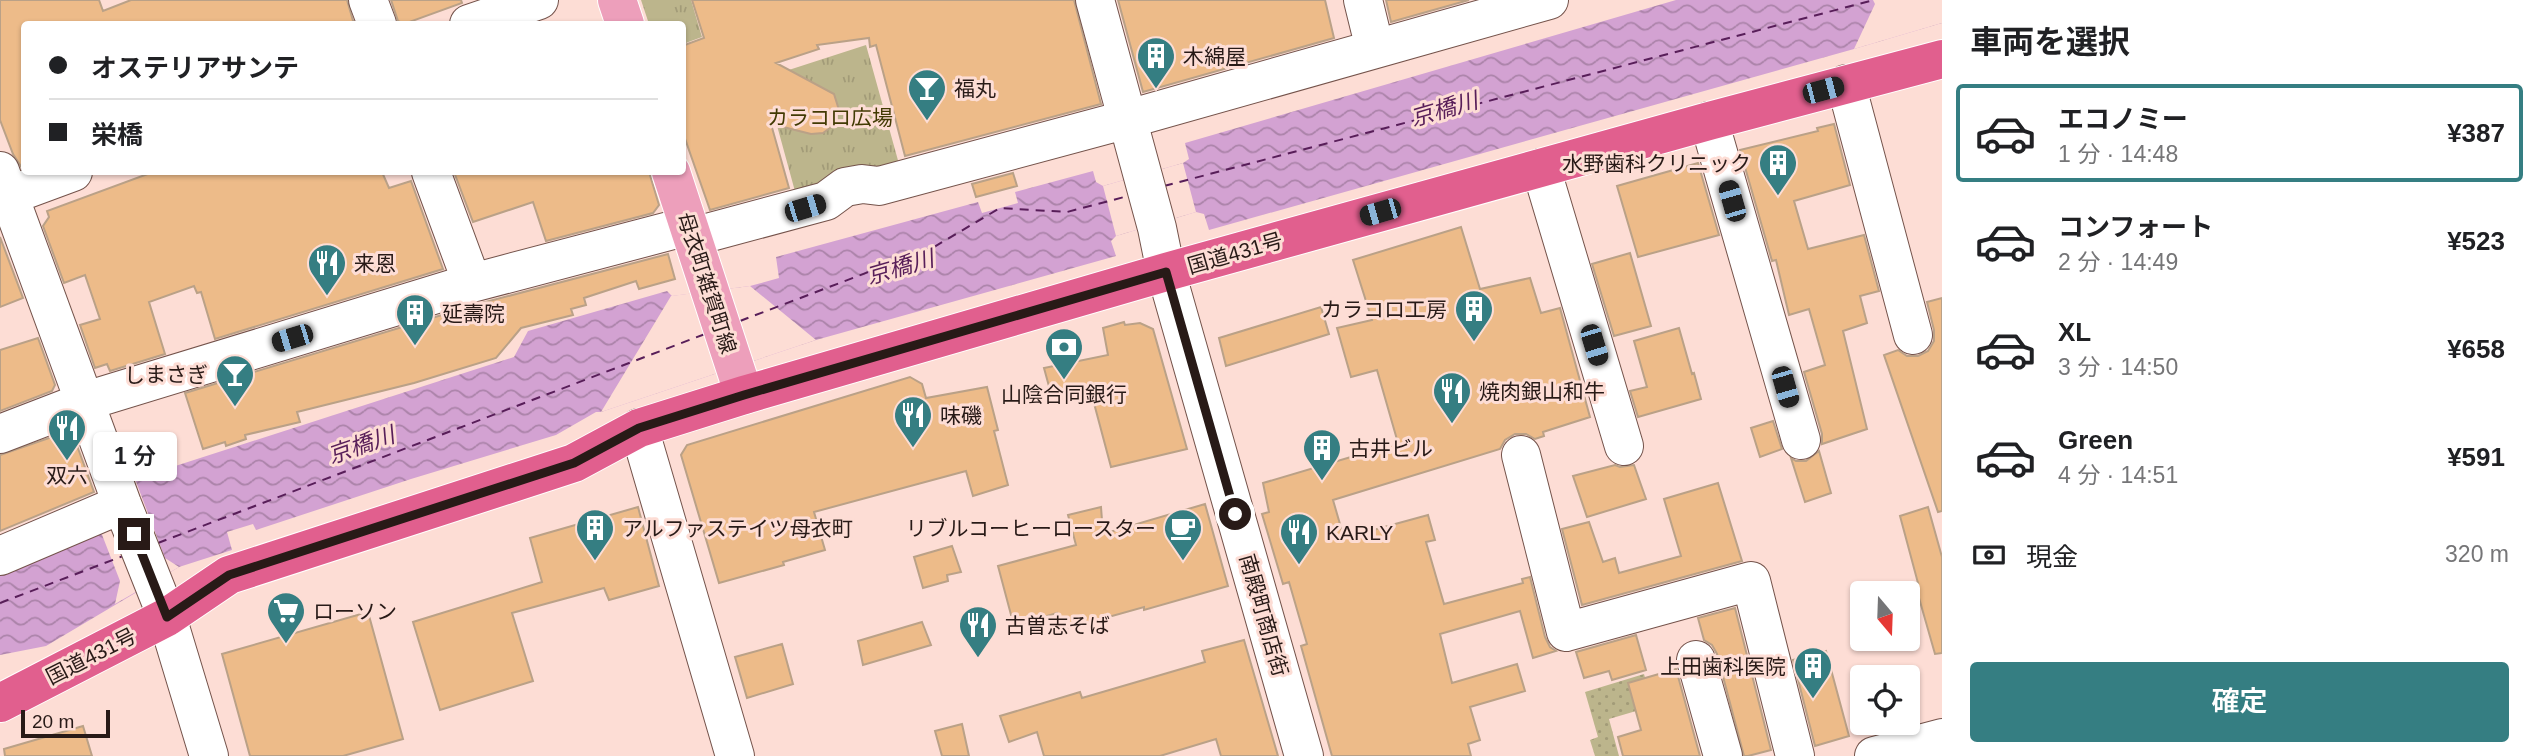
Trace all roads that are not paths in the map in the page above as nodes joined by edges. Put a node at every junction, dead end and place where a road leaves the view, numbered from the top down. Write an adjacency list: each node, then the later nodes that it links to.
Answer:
1 (368, 0): 7 (street)
2 (539, 0): 8 (street)
3 (617, 0): 9 (main road)
4 (1095, 0): 13 (street, 南殿町商店街)
5 (1363, 0): 10 (street)
6 (1549, 0): 10 (street)
7 (376, 21)
8 (478, 21)
9 (624, 21)
10 (1375, 49): 13 (street)
11 (1942, 59): 12 (highway, 国道431号)
12 (1846, 84): 14 (highway, 国道431号); 23 (street)
13 (1128, 119): 20 (street); 21 (street, 南殿町商店街)
14 (1709, 121): 15 (highway, 国道431号); 28 (street)
15 (1541, 168): 21 (highway, 国道431号); 29 (street)
16 (61, 175): 19 (street)
17 (432, 175): 22 (street)
18 (672, 175): 20 (main road, 母衣町雑賀町線)
19 (3, 189): 25 (street)
20 (694, 245): 22 (street); 24 (main road, 母衣町雑賀町線)
21 (1166, 272): 24 (highway, 国道431号); 39 (street, 南殿町商店街)
22 (472, 284): 25 (street)
23 (1913, 335)
24 (740, 383): 26 (highway, 国道431号)
25 (86, 401): 27 (street); 31 (street)
26 (639, 428): 33 (highway, 国道431号); 38 (street)
27 (0, 434)
28 (1801, 440)
29 (1623, 446)
30 (1521, 455): 41 (street)
31 (124, 508): 32 (street); 33 (street)
32 (0, 556)
33 (164, 610): 35 (highway, 国道431号); 37 (street)
34 (1696, 660): 40 (street)
35 (0, 703)
36 (1942, 738): 42 (street)
37 (209, 756)
38 (735, 756)
39 (1304, 756)
40 (1723, 756)
41 (1795, 756)
42 (1874, 756)

